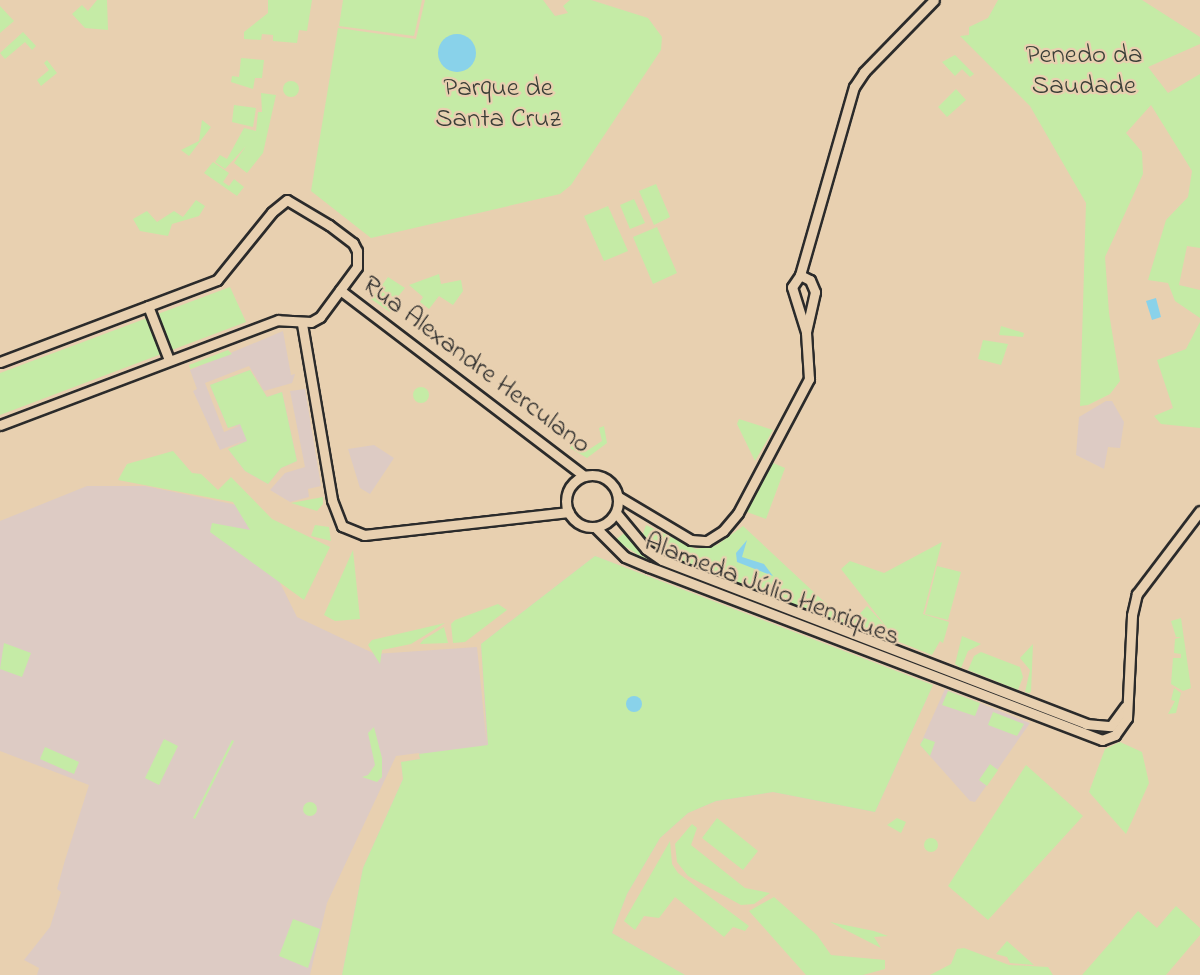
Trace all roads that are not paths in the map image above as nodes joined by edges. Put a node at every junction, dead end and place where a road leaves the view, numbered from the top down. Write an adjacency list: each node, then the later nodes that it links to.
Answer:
1 (934, 0): 2 (main road)
2 (804, 276): 4 (main road); 5 (main road)
3 (340, 290): 6 (main road); 7 (main road); 12 (main road, Rua Alexandre Herculano)
4 (800, 302): 5 (main road); 8 (main road)
5 (811, 302): 8 (main road)
6 (148, 306): 9 (main road); 10 (main road)
7 (302, 324): 9 (main road); 15 (main road)
8 (806, 332): 13 (main road)
9 (169, 360): 11 (main road)
10 (0, 362)
11 (0, 425)
12 (584, 476): 13 (main road); 15 (main road)
13 (619, 497): 16 (main road)
14 (1200, 511): 24 (main road)
15 (569, 512): 17 (main road)
16 (616, 513): 17 (main road); 18 (main road, Alameda Júlio Henriques)
17 (595, 527): 19 (main road, Alameda Júlio Henriques)
18 (774, 603): 19 (main road); 20 (main road, Alameda Júlio Henriques)
19 (770, 614): 21 (main road, Alameda Júlio Henriques)
20 (861, 637): 21 (main road); 22 (main road, Alameda Júlio Henriques)
21 (857, 648): 23 (main road, Alameda Júlio Henriques)
22 (945, 670): 23 (main road); 25 (main road, Alameda Júlio Henriques)
23 (942, 681): 26 (main road, Alameda Júlio Henriques)
24 (1129, 699): 25 (main road, Alameda Júlio Henriques); 26 (main road, Alameda Júlio Henriques)
25 (1039, 706): 26 (main road)
26 (1040, 719)

